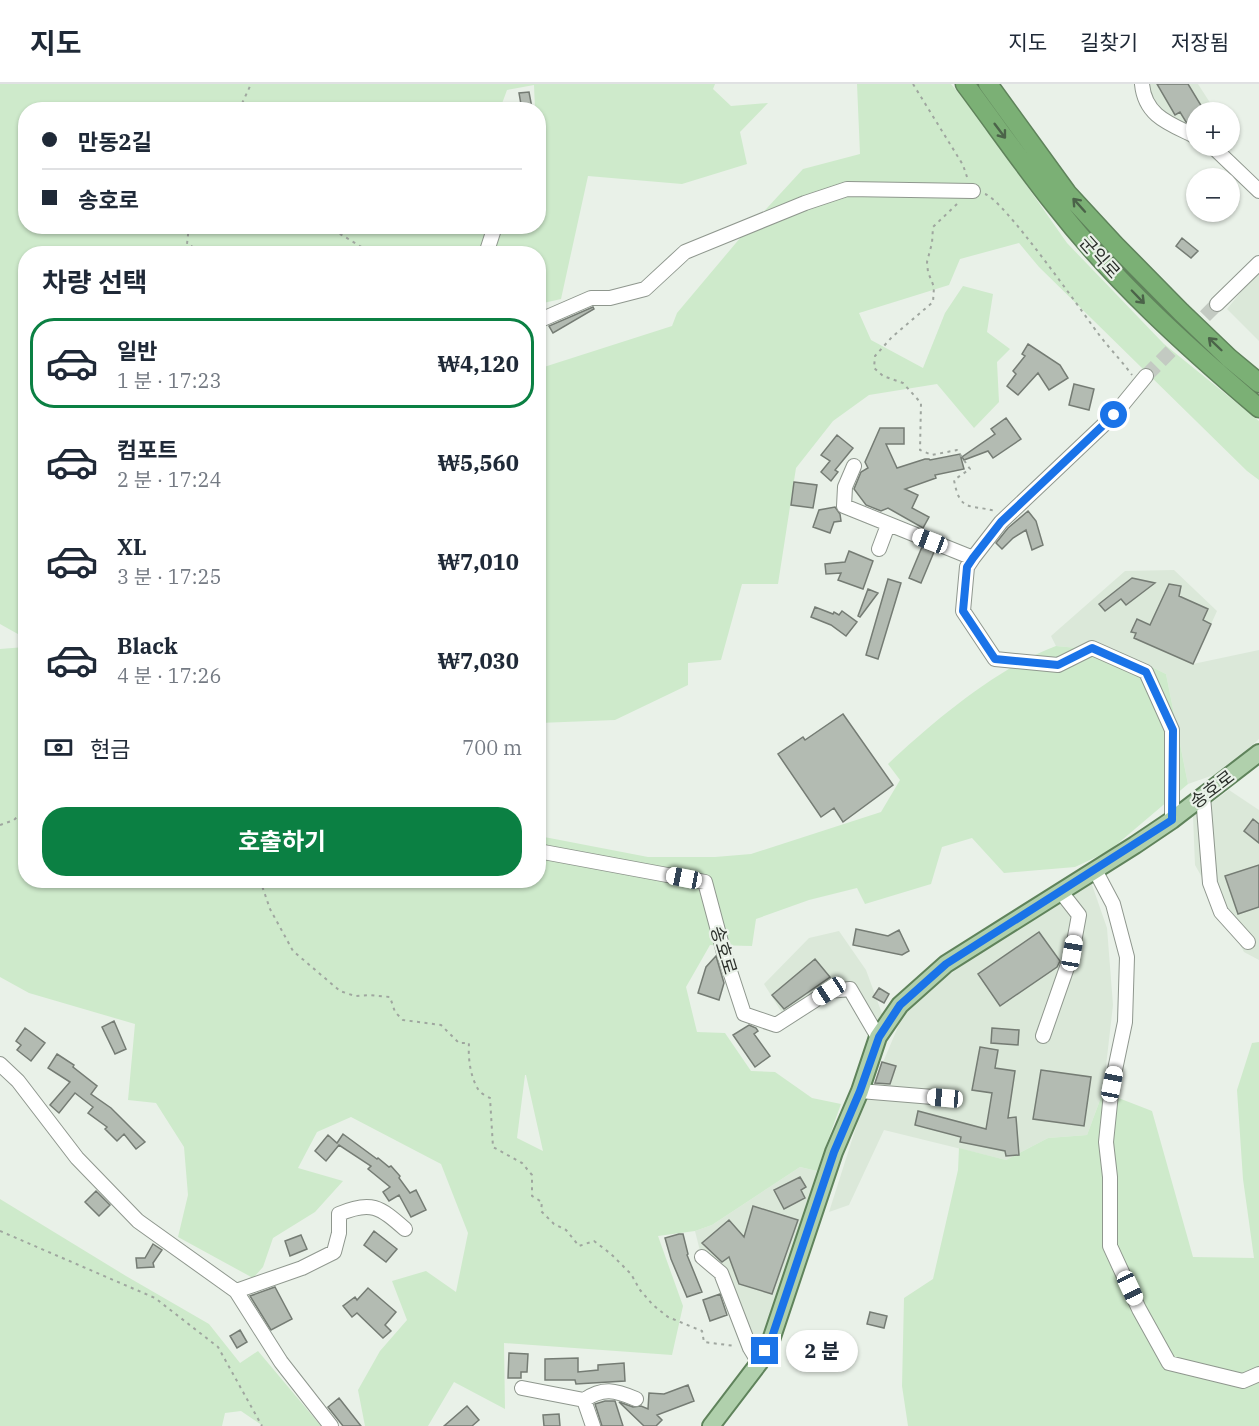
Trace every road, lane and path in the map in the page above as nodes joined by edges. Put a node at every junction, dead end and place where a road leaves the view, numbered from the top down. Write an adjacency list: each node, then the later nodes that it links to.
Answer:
1 (251, 84): 6 (path)
2 (913, 84): 9 (path)
3 (965, 84): 18 (highway, 군익로, one-way to 18)
4 (988, 84): 17 (highway, 군익로, one-way to 4)
5 (1142, 84): 7 (street)
6 (243, 102)
7 (1186, 132)
8 (1222, 156): 10 (street)
9 (973, 191): 15 (street); 16 (path); 20 (path)
10 (1259, 191)
11 (340, 234): 12 (path)
12 (360, 246)
13 (1259, 263): 14 (street)
14 (1217, 304)
15 (546, 318)
16 (1143, 380): 20 (street)
17 (1259, 383)
18 (1259, 408)
19 (854, 466): 21 (street)
20 (1001, 522): 23 (street)
21 (888, 525): 22 (street); 23 (street)
22 (879, 549)
23 (973, 558): 27 (street)
24 (1259, 753): 25 (main road, 송호로)
25 (1203, 796): 27 (main road, 송호로); 33 (street)
26 (18, 816): 28 (path)
27 (1172, 820): 30 (main road, 송호로)
28 (0, 825)
29 (546, 852): 35 (street, 송호로)
30 (1095, 870): 32 (main road, 송호로); 44 (street)
31 (263, 888): 43 (path)
32 (1061, 892): 34 (street); 35 (main road, 송호로)
33 (1248, 942)
34 (1043, 1036)
35 (879, 1037): 37 (main road, 송호로)
36 (0, 1064): 42 (street)
37 (860, 1091): 38 (street); 43 (main road, 송호로)
38 (945, 1098)
39 (405, 1228): 42 (street)
40 (0, 1231): 48 (path)
41 (702, 1257): 43 (street)
42 (236, 1291): 49 (street)
43 (754, 1355): 51 (main road, 송호로)
44 (1259, 1374)
45 (522, 1388): 47 (street)
46 (636, 1399): 47 (street)
47 (584, 1400): 50 (street)
48 (262, 1426)
49 (331, 1426)
50 (593, 1426)
51 (711, 1426)

